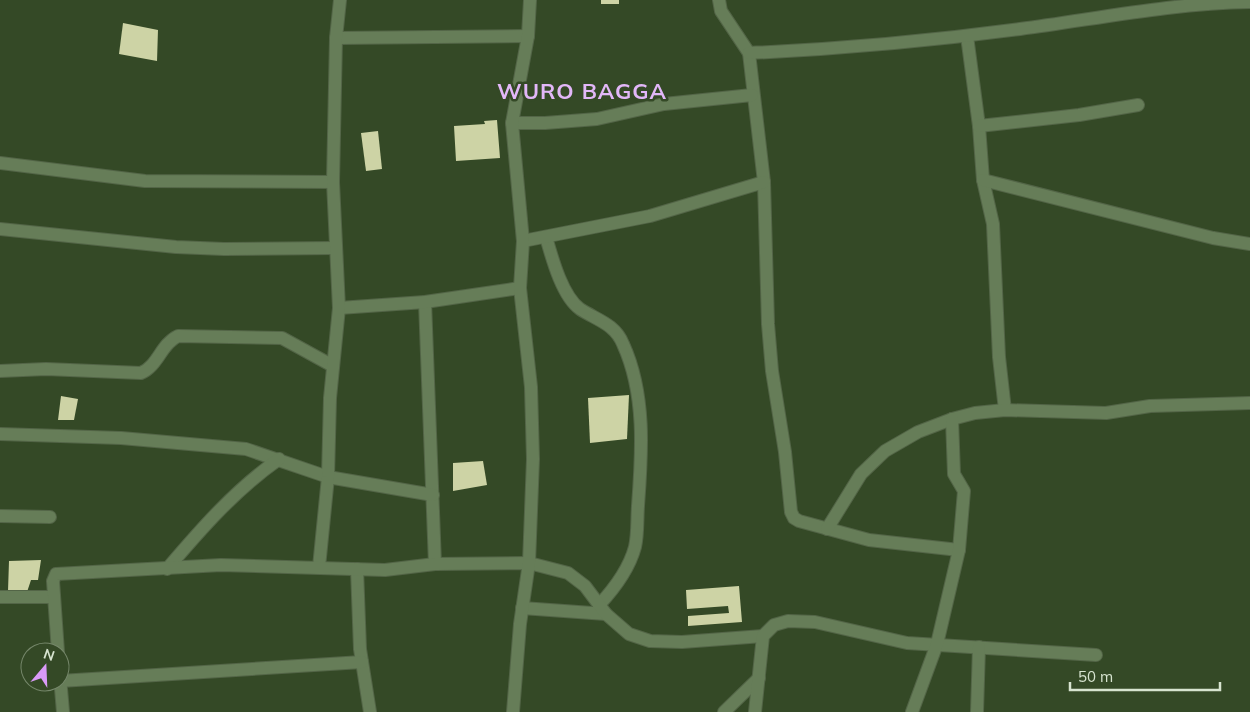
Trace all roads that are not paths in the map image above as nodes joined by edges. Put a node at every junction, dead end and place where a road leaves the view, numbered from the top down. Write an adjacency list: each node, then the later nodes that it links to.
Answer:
1 (340, 0): 7 (street)
2 (530, 0): 5 (street)
3 (719, 0): 8 (street)
4 (1250, 2): 6 (street)
5 (528, 36): 7 (street); 11 (street)
6 (966, 36): 8 (street); 12 (street)
7 (336, 38): 15 (street)
8 (749, 53): 9 (street)
9 (752, 95): 11 (street); 16 (street)
10 (1138, 105): 12 (street)
11 (512, 122): 19 (street)
12 (979, 126): 14 (street)
13 (0, 163): 15 (street)
14 (982, 180): 20 (street); 28 (street)
15 (333, 182): 21 (street)
16 (764, 182): 18 (street); 36 (street)
17 (0, 229): 21 (street)
18 (546, 238): 19 (street); 46 (street)
19 (523, 241): 22 (street)
20 (1250, 244)
21 (334, 248): 24 (street)
22 (520, 288): 23 (street); 38 (street)
23 (425, 302): 24 (street); 33 (street)
24 (338, 308): 25 (street)
25 (333, 366): 26 (street); 32 (street)
26 (0, 371)
27 (1250, 403): 28 (street)
28 (1005, 410): 29 (street)
29 (952, 420): 36 (street); 37 (street)
30 (0, 434): 31 (street)
31 (278, 460): 32 (street); 41 (street)
32 (328, 477): 33 (street); 40 (street)
33 (433, 495): 39 (street)
34 (0, 516): 35 (street)
35 (50, 517)
36 (827, 529): 37 (street)
37 (959, 550): 49 (street)
38 (529, 562): 39 (street); 45 (street); 46 (street)
39 (435, 564): 42 (street)
40 (319, 567): 41 (street); 42 (street)
41 (167, 569): 44 (street)
42 (357, 569): 52 (street)
43 (0, 597): 44 (street)
44 (54, 597): 48 (street)
45 (522, 608): 46 (street); 58 (street)
46 (602, 610): 47 (street)
47 (764, 636): 49 (street); 53 (street)
48 (57, 642)
49 (937, 644): 50 (street); 61 (street)
50 (979, 647): 51 (street); 62 (street)
51 (1096, 655)
52 (362, 662): 54 (street); 57 (street)
53 (759, 678): 59 (street); 60 (street)
54 (70, 680)
55 (61, 692): 56 (street)
56 (63, 712)
57 (370, 712)
58 (513, 712)
59 (724, 712)
60 (755, 712)
61 (912, 712)
62 (977, 712)

